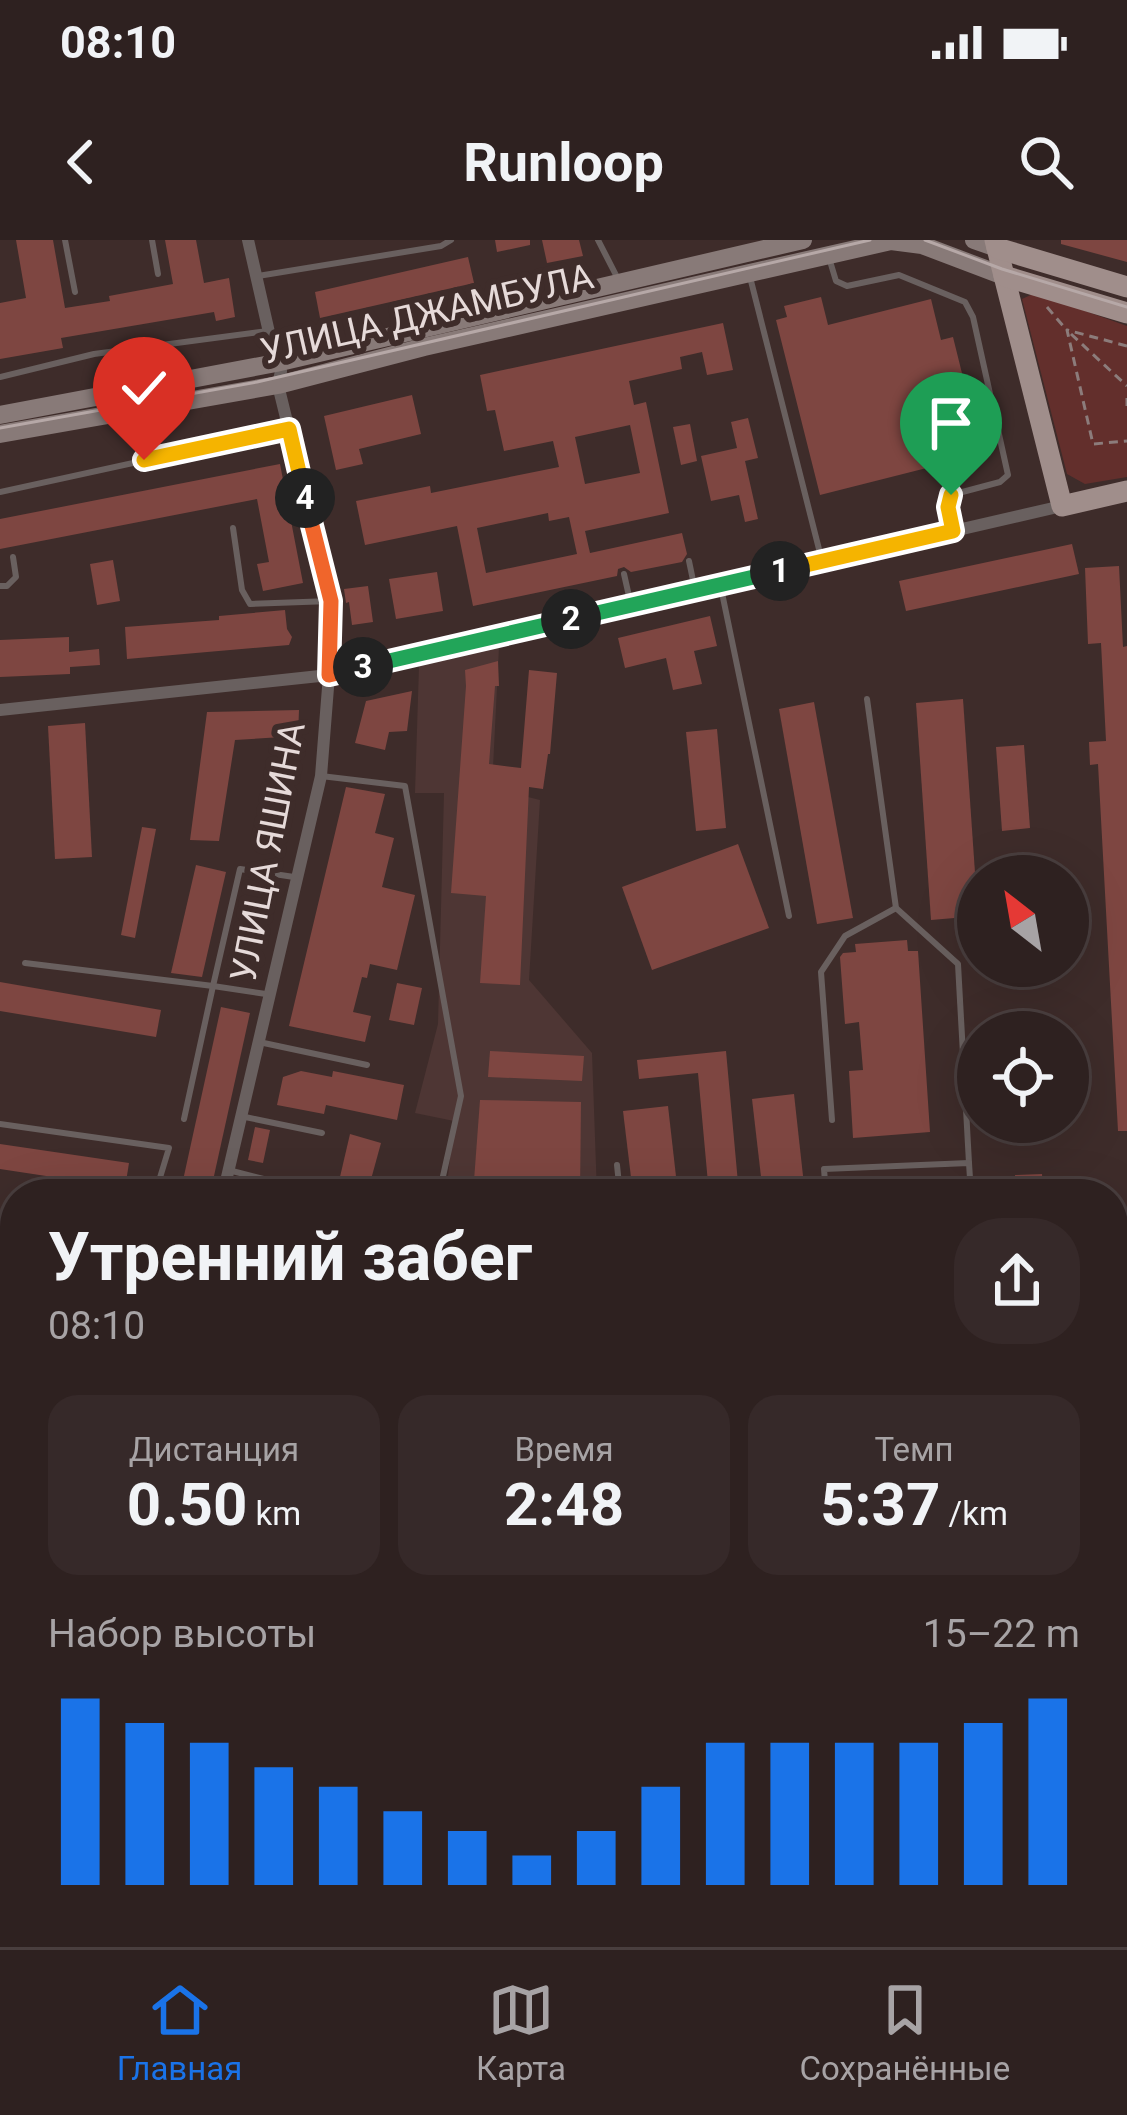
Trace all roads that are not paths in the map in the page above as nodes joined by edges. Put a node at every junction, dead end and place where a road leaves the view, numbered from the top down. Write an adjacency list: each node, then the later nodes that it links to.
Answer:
1 (64, 240): 16 (lane)
2 (152, 240): 11 (lane)
3 (248, 240): 12 (street, УЛИЦА ЯШИНА)
4 (451, 240): 12 (lane)
5 (598, 240): 13 (lane)
6 (802, 240): 13 (street, УЛИЦА ДЖАМБУЛА)
7 (974, 240): 8 (street)
8 (996, 244): 14 (main road); 15 (main road)
9 (828, 254): 10 (street, УЛИЦА ДЖАМБУЛА); 14 (street, УЛИЦА ДЖАМБУЛА); 29 (lane)
10 (749, 273): 21 (street, УЛИЦА ДЖАМБУЛА); 32 (lane)
11 (158, 274)
12 (258, 276): 18 (street, УЛИЦА ЯШИНА)
13 (620, 282): 19 (street, УЛИЦА ДЖАМБУЛА)
14 (1006, 284): 17 (main road); 27 (main road)
15 (1127, 287)
16 (75, 292)
17 (1127, 313)
18 (269, 331): 19 (street, УЛИЦА ЯШИНА); 20 (lane)
19 (276, 363): 21 (street, УЛИЦА ЯШИНА); 22 (street, УЛИЦА ДЖАМБУЛА)
20 (0, 377)
21 (278, 385): 23 (street, УЛИЦА ЯШИНА); 24 (street, УЛИЦА ДЖАМБУЛА)
22 (0, 415)
23 (289, 429): 26 (lane); 37 (street, УЛИЦА ЯШИНА)
24 (0, 434)
25 (1127, 491): 27 (main road)
26 (0, 492)
27 (1062, 506): 29 (street)
28 (233, 528): 37 (lane)
29 (953, 531): 32 (street)
30 (13, 557): 35 (lane)
31 (688, 561): 36 (lane)
32 (822, 561): 34 (street)
33 (624, 574): 38 (lane)
34 (720, 585): 36 (street); 45 (lane)
35 (0, 586)
36 (695, 590): 38 (street)
37 (331, 601): 39 (street, УЛИЦА ЯШИНА)
38 (631, 605): 39 (street)
39 (329, 675): 41 (street); 42 (street, УЛИЦА ЯШИНА)
40 (867, 699): 44 (lane)
41 (0, 710)
42 (321, 776): 43 (street, УЛИЦА ЯШИНА); 62 (lane)
43 (298, 878): 47 (lane); 48 (street, УЛИЦА ЯШИНА)
44 (896, 908): 53 (lane); 56 (lane)
45 (789, 916)
46 (25, 963): 47 (lane)
47 (213, 986): 48 (lane); 52 (lane)
48 (270, 994): 49 (street, УЛИЦА ЯШИНА)
49 (259, 1042): 50 (lane); 51 (street, УЛИЦА ЯШИНА)
50 (367, 1065)
51 (241, 1117): 55 (lane); 58 (street, УЛИЦА ЯШИНА)
52 (184, 1119)
53 (832, 1120)
54 (0, 1124): 59 (lane)
55 (322, 1133)
56 (969, 1163): 64 (lane); 65 (lane)
57 (617, 1165): 63 (lane)
58 (229, 1170): 60 (street, УЛИЦА ЯШИНА); 61 (lane)
59 (160, 1179)
60 (227, 1179)
61 (265, 1179)
62 (442, 1179)
63 (618, 1179)
64 (825, 1179)
65 (970, 1179)

